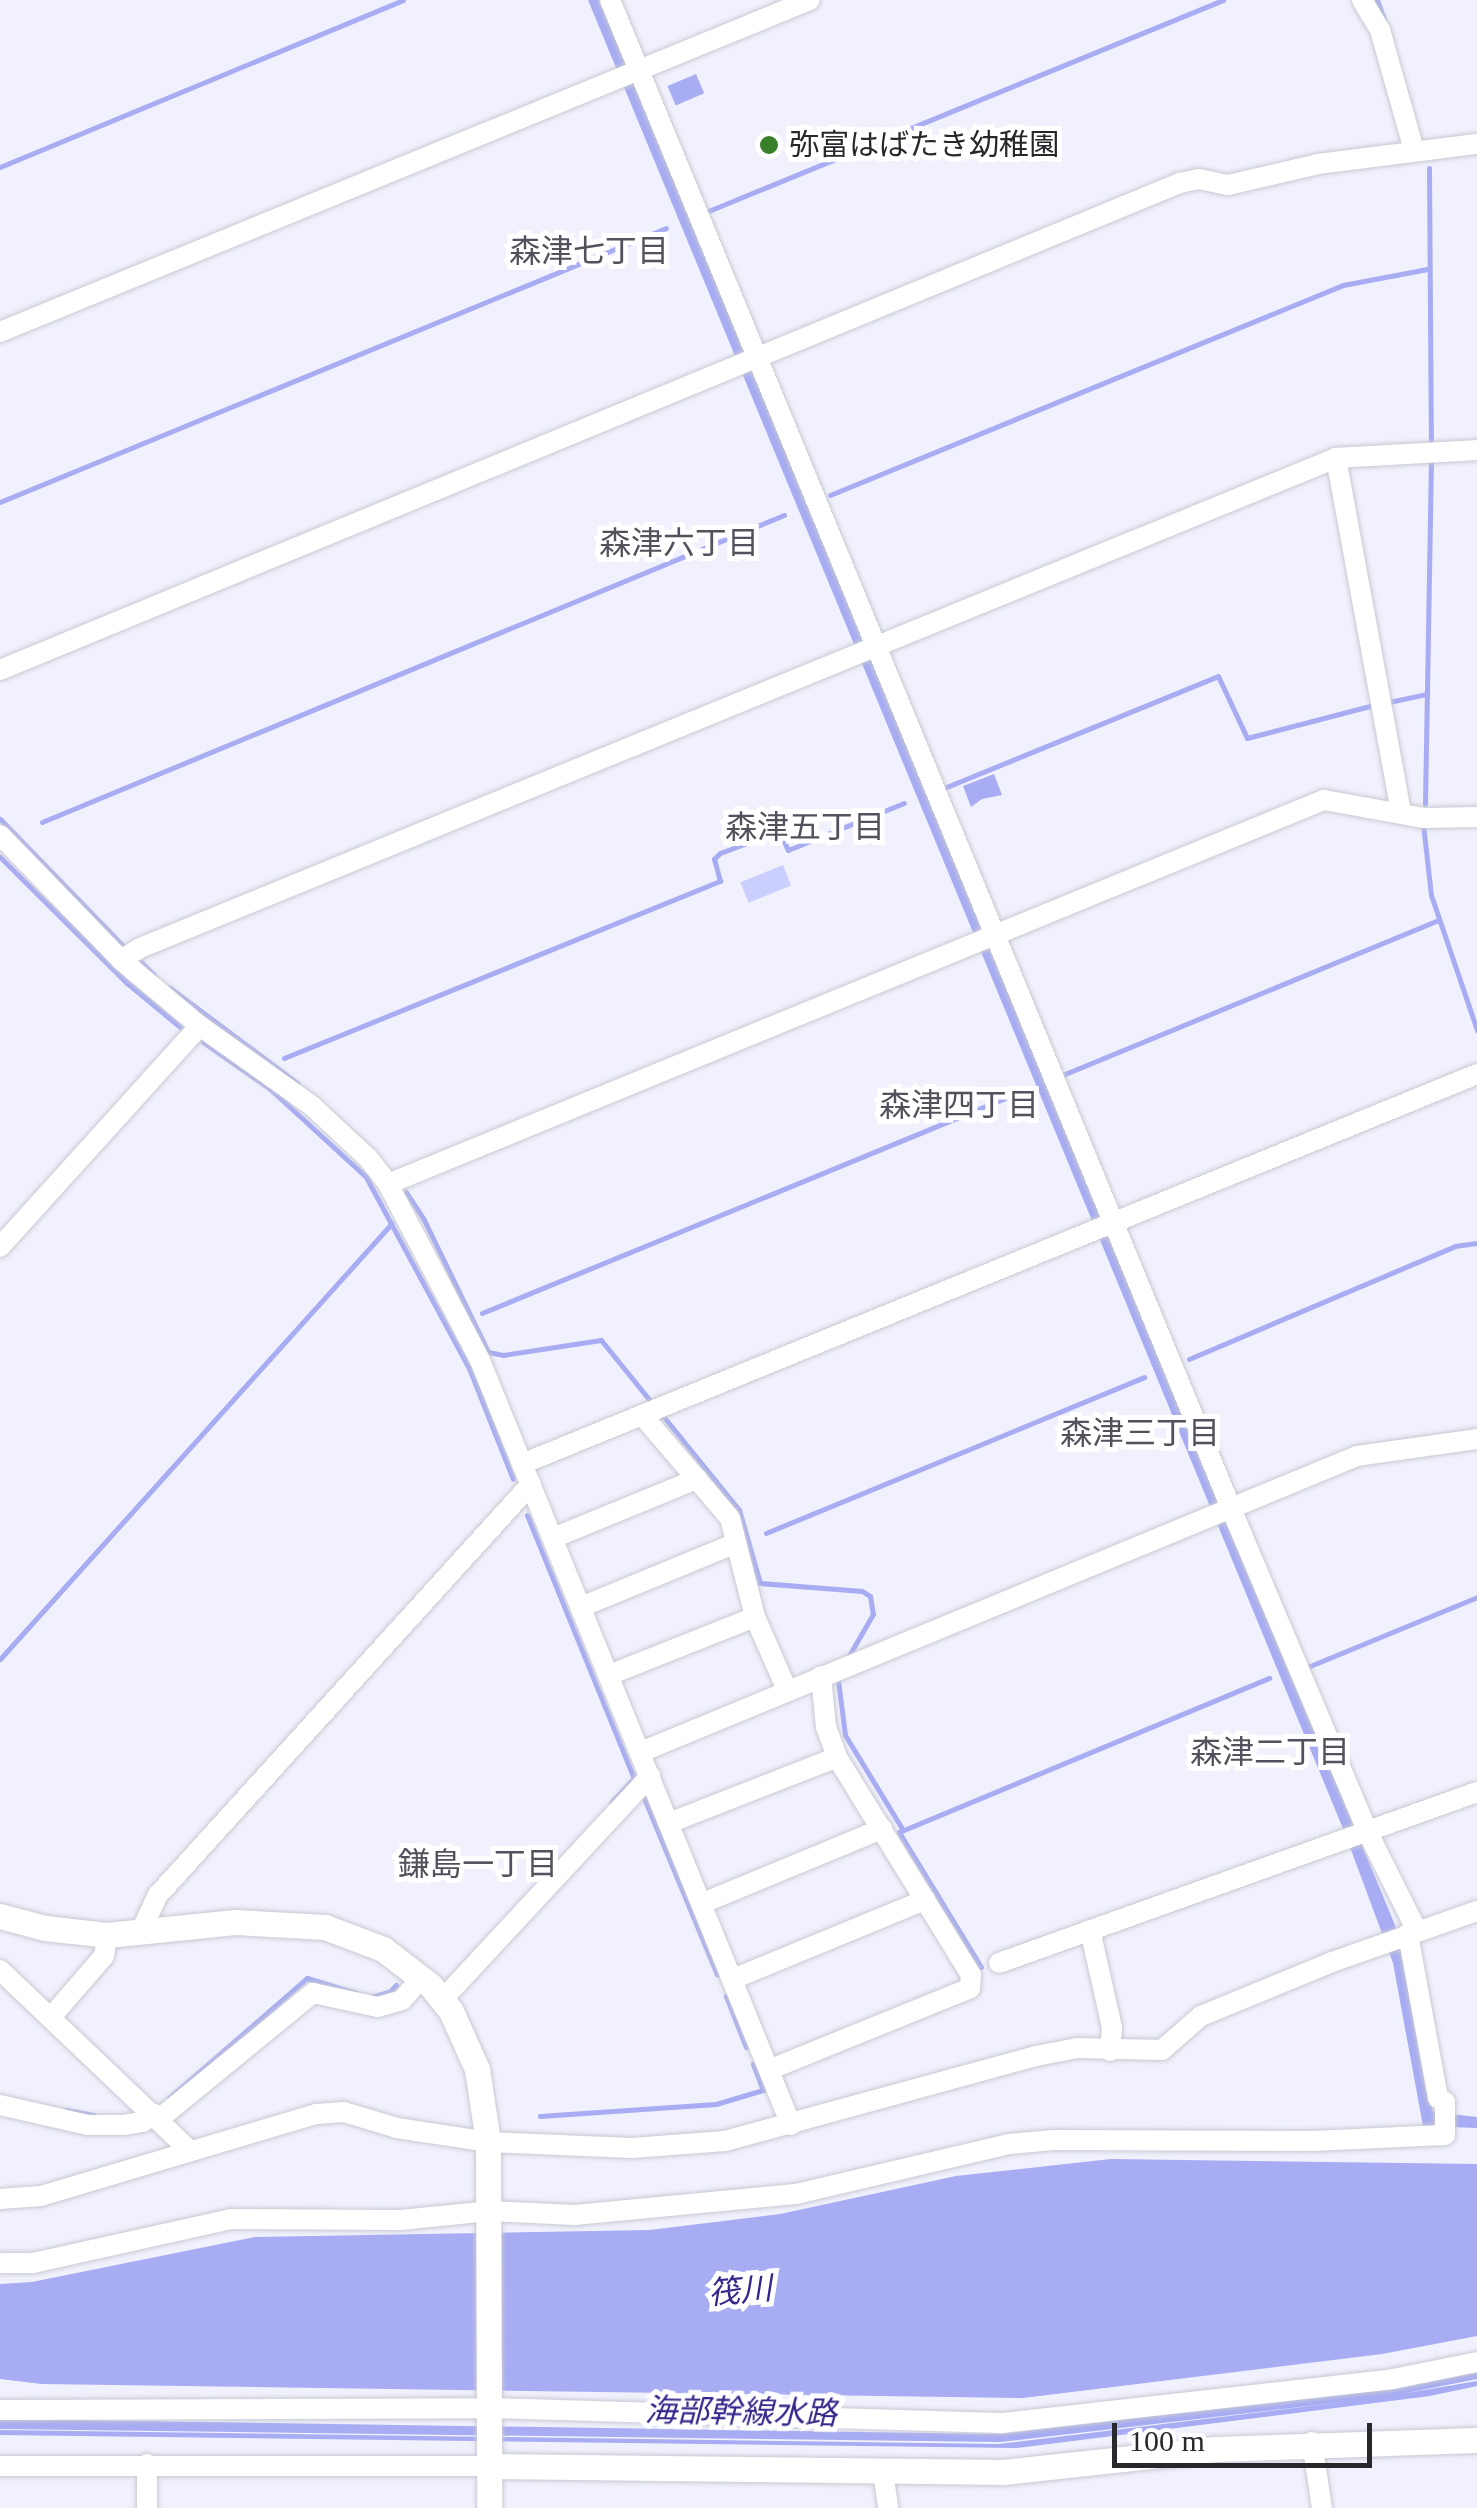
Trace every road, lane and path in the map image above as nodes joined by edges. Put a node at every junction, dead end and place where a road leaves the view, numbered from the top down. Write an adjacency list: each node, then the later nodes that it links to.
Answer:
1 (610, 0): 4 (street)
2 (810, 0): 4 (street)
3 (1362, 0): 6 (street)
4 (631, 74): 7 (street); 8 (street)
5 (1477, 144): 6 (street)
6 (1414, 150): 8 (street)
7 (0, 332)
8 (748, 360): 11 (street); 12 (street)
9 (1477, 450): 10 (street)
10 (1336, 458): 11 (street); 13 (street)
11 (878, 647): 16 (street); 17 (street)
12 (0, 670)
13 (1400, 813): 14 (street); 16 (street)
14 (1477, 816)
15 (0, 836): 17 (street)
16 (987, 937): 20 (street); 21 (street)
17 (121, 960): 18 (street)
18 (200, 1026): 20 (street); 22 (street)
19 (1477, 1074): 21 (street)
20 (388, 1184): 25 (street)
21 (1106, 1225): 23 (street); 28 (street)
22 (0, 1246)
23 (642, 1415): 25 (street); 26 (street)
24 (1477, 1439): 28 (street)
25 (522, 1464): 27 (street)
26 (697, 1479): 29 (street); 30 (street)
27 (531, 1484): 29 (street); 48 (street)
28 (1222, 1509): 34 (street); 42 (street)
29 (553, 1538): 31 (street)
30 (736, 1543): 31 (street); 32 (street)
31 (581, 1607): 33 (street)
32 (756, 1617): 33 (street); 35 (street)
33 (609, 1675): 36 (street)
34 (821, 1676): 35 (street); 37 (street)
35 (787, 1690): 36 (street)
36 (640, 1752): 38 (street)
37 (837, 1757): 40 (street); 41 (street)
38 (650, 1776): 40 (street); 55 (street)
39 (1477, 1792): 42 (street)
40 (670, 1823): 44 (street)
41 (882, 1829): 43 (street); 44 (street)
42 (1357, 1835): 47 (street); 50 (street)
43 (926, 1900): 54 (street); 58 (street)
44 (703, 1903): 54 (street)
45 (1477, 1911): 50 (street)
46 (0, 1916): 49 (street)
47 (1090, 1930): 51 (street); 57 (street)
48 (141, 1931): 49 (street); 53 (street)
49 (107, 1935): 56 (street)
50 (1403, 1936): 57 (street); 65 (street)
51 (1000, 1963)
52 (0, 1970): 56 (street)
53 (421, 1978): 55 (street); 60 (street)
54 (733, 1979): 58 (street)
55 (442, 2000): 62 (street)
56 (52, 2016): 60 (street)
57 (1110, 2050): 61 (street)
58 (771, 2069): 61 (street)
59 (0, 2105): 60 (street)
60 (157, 2116): 63 (street)
61 (791, 2125): 62 (street)
62 (488, 2142): 63 (street); 65 (street)
63 (188, 2150): 64 (street)
64 (0, 2199)
65 (489, 2218): 66 (street); 68 (street)
66 (0, 2263)
67 (1477, 2362): 68 (street)
68 (489, 2407): 69 (street); 72 (street)
69 (0, 2410)
70 (1477, 2440): 71 (street)
71 (1312, 2442): 75 (street); 79 (street)
72 (489, 2455): 73 (street); 75 (street); 77 (street)
73 (147, 2464): 74 (street); 76 (street)
74 (0, 2466)
75 (883, 2471): 78 (street)
76 (147, 2508)
77 (489, 2508)
78 (888, 2508)
79 (1322, 2508)

